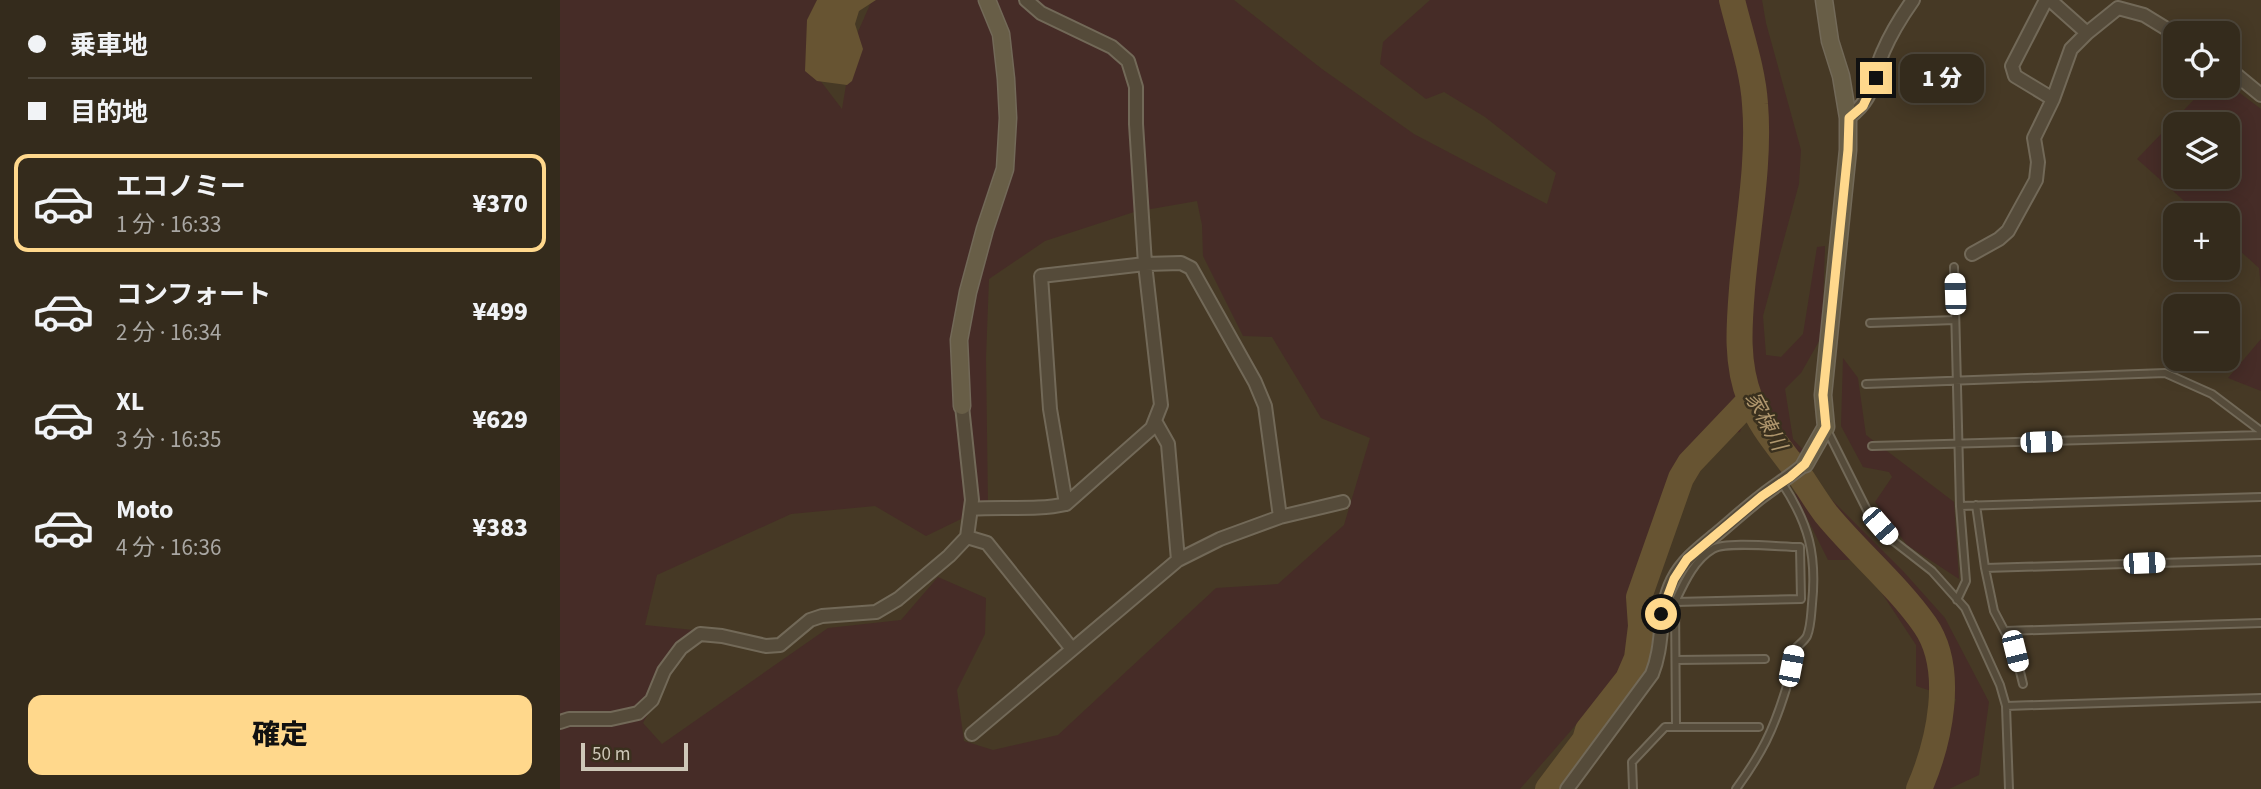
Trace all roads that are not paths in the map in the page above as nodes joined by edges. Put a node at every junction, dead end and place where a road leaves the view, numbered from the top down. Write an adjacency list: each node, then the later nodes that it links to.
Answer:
1 (987, 0): 19 (street)
2 (1026, 0): 13 (street)
3 (1824, 0): 11 (street)
4 (1913, 0): 11 (street)
5 (2048, 0): 7 (street); 10 (street)
6 (2163, 27): 7 (street)
7 (2087, 33): 10 (street)
8 (2240, 78): 9 (street)
9 (2261, 95)
10 (2053, 99): 12 (street)
11 (1849, 118): 21 (street)
12 (1972, 254)
13 (1145, 264): 20 (street); 29 (street); 33 (street)
14 (1954, 267): 15 (lane)
15 (1955, 320): 16 (lane); 17 (lane)
16 (1870, 323)
17 (1957, 380): 18 (lane); 22 (lane); 23 (lane)
18 (1866, 384)
19 (962, 406): 32 (street)
20 (1155, 421): 29 (street); 35 (street)
21 (1826, 427): 25 (street); 38 (lane)
22 (2261, 433): 23 (lane)
23 (1958, 444): 24 (lane); 31 (lane)
24 (1872, 446)
25 (1805, 464): 26 (street)
26 (1786, 480): 52 (street); 54 (lane)
27 (2261, 497): 30 (lane)
28 (1343, 502): 33 (street)
29 (1066, 504): 32 (street)
30 (1976, 505): 31 (lane); 37 (lane)
31 (1960, 506): 38 (lane)
32 (971, 509): 34 (street)
33 (1280, 517): 35 (street)
34 (967, 537): 42 (street); 48 (street)
35 (1178, 560): 42 (street)
36 (2261, 560): 37 (lane)
37 (1985, 568): 41 (lane)
38 (1957, 600): 47 (lane)
39 (1675, 602): 39 (lane); 44 (lane)
40 (2261, 623): 41 (lane)
41 (2005, 631): 45 (lane)
42 (1072, 649): 51 (street)
43 (1765, 659): 44 (lane)
44 (1676, 660): 49 (lane)
45 (2022, 684)
46 (2261, 698): 47 (lane)
47 (2006, 706): 55 (lane)
48 (560, 722)
49 (1676, 727): 50 (lane); 53 (lane)
50 (1759, 727)
51 (972, 734)
52 (1567, 789)
53 (1633, 789)
54 (1736, 789)
55 (2009, 789)

